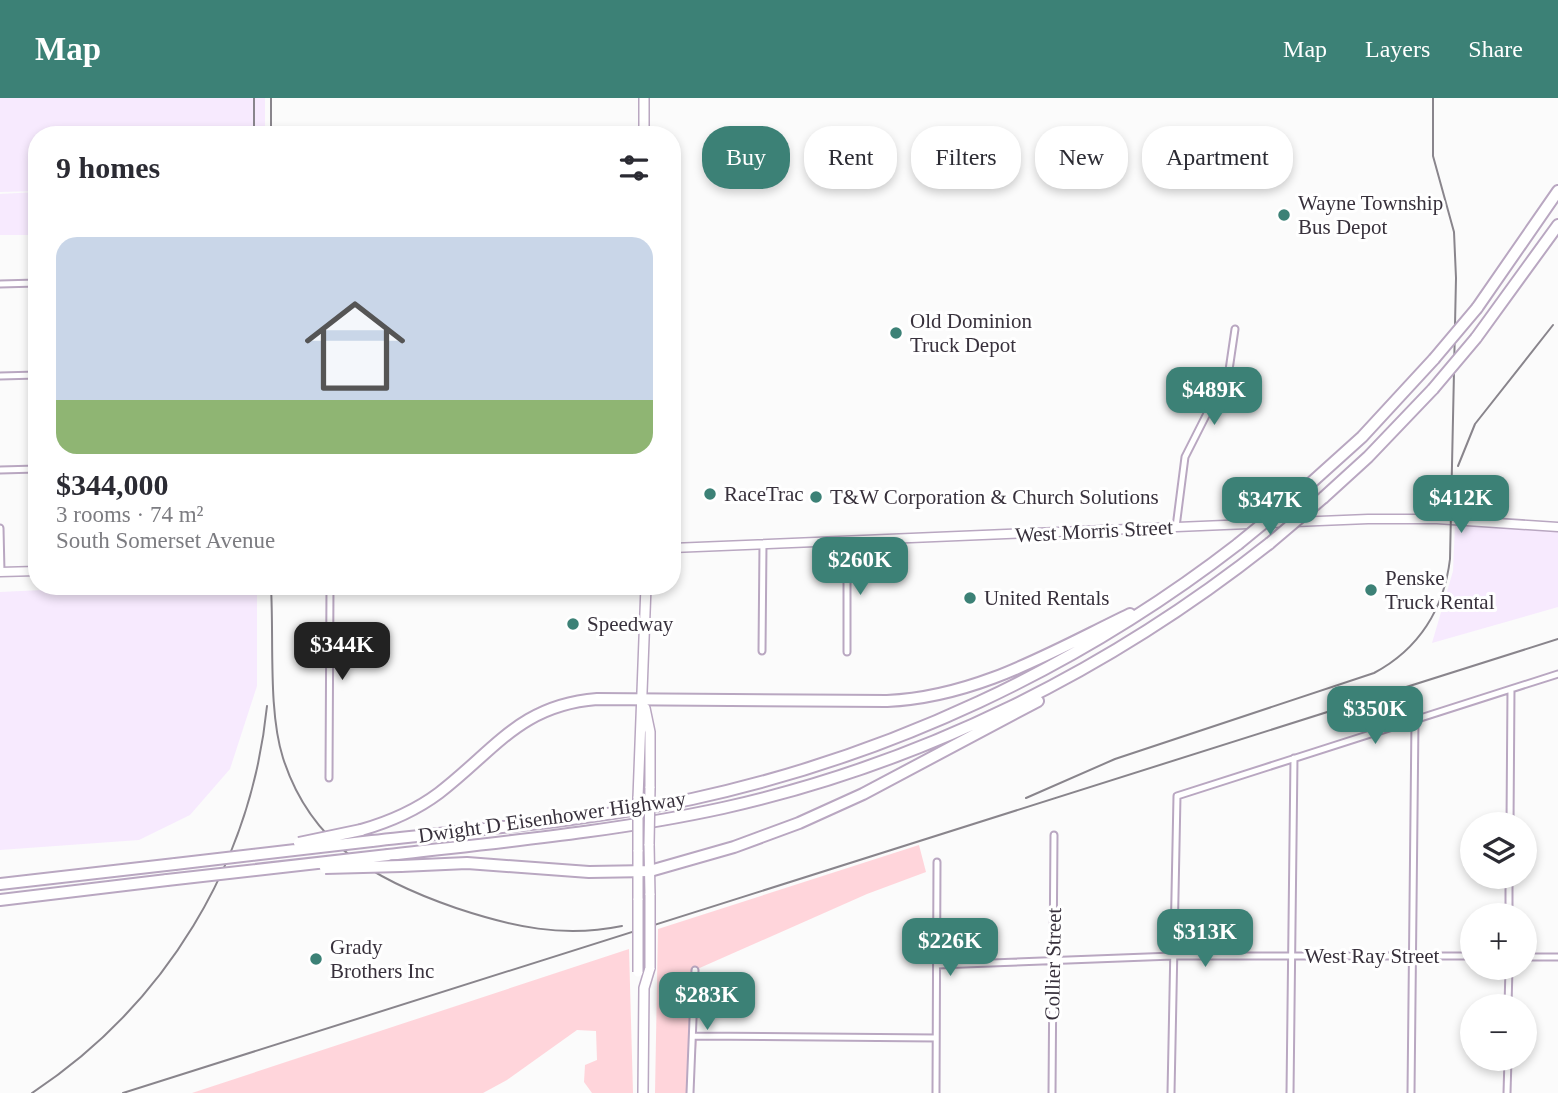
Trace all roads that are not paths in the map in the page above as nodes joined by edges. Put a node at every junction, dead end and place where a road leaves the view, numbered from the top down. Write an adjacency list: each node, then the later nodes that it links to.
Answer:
1 (644, 98): 2 (main road)
2 (644, 126)
3 (1558, 191): 20 (highway, Dwight D Eisenhower Highway, bridge)
4 (1558, 225): 25 (highway, Dwight D Eisenhower Highway, bridge)
5 (28, 283): 6 (street)
6 (0, 284)
7 (1235, 329): 12 (street)
8 (28, 374): 9 (street)
9 (0, 376)
10 (28, 469): 11 (street)
11 (0, 470)
12 (1176, 527): 13 (main road, West Morris Street); 15 (main road, West Morris Street)
13 (1558, 527)
14 (0, 528): 19 (street)
15 (847, 541): 16 (main road, West Morris Street); 24 (street)
16 (763, 544): 17 (main road, West Morris Street); 23 (street)
17 (681, 548)
18 (28, 571): 19 (main road)
19 (1, 572)
20 (1172, 592): 28 (highway); 34 (highway, Dwight D Eisenhower Highway, bridge)
21 (330, 595): 31 (street)
22 (646, 595): 28 (main road)
23 (762, 651)
24 (847, 652)
25 (1092, 664): 36 (highway, Dwight D Eisenhower Highway, bridge); 37 (highway)
26 (1558, 674): 27 (street)
27 (1511, 689): 29 (street); 32 (street)
28 (643, 700): 34 (highway, bridge); 37 (main road, bridge); 37 (main road, bridge)
29 (1415, 720): 30 (street); 42 (street)
30 (1294, 758): 40 (street); 41 (street)
31 (329, 778)
32 (1510, 812)
33 (1054, 835): 46 (street, Collier Street)
34 (238, 856): 38 (highway, Dwight D Eisenhower Highway, bridge)
35 (937, 862): 47 (street)
36 (245, 872): 37 (highway, bridge); 39 (highway, Dwight D Eisenhower Highway, bridge)
37 (644, 872): 49 (main road, bridge); 49 (main road, bridge)
38 (0, 884)
39 (0, 900)
40 (1173, 956): 41 (street, West Ray Street); 46 (street, West Ray Street); 57 (street)
41 (1292, 956): 42 (street, West Ray Street); 58 (street)
42 (1412, 956): 43 (street, West Ray Street); 59 (street)
43 (1460, 956)
44 (1537, 957): 45 (street)
45 (1558, 957)
46 (1053, 961): 47 (street, West Ray Street); 56 (street, Collier Street)
47 (937, 965): 51 (street)
48 (695, 970): 50 (street)
49 (644, 988): 53 (main road)
50 (694, 1036): 51 (street); 54 (street)
51 (936, 1038): 55 (street)
52 (1508, 1071): 60 (street)
53 (643, 1093)
54 (690, 1093)
55 (936, 1093)
56 (1052, 1093)
57 (1171, 1093)
58 (1290, 1093)
59 (1411, 1093)
60 (1507, 1093)

